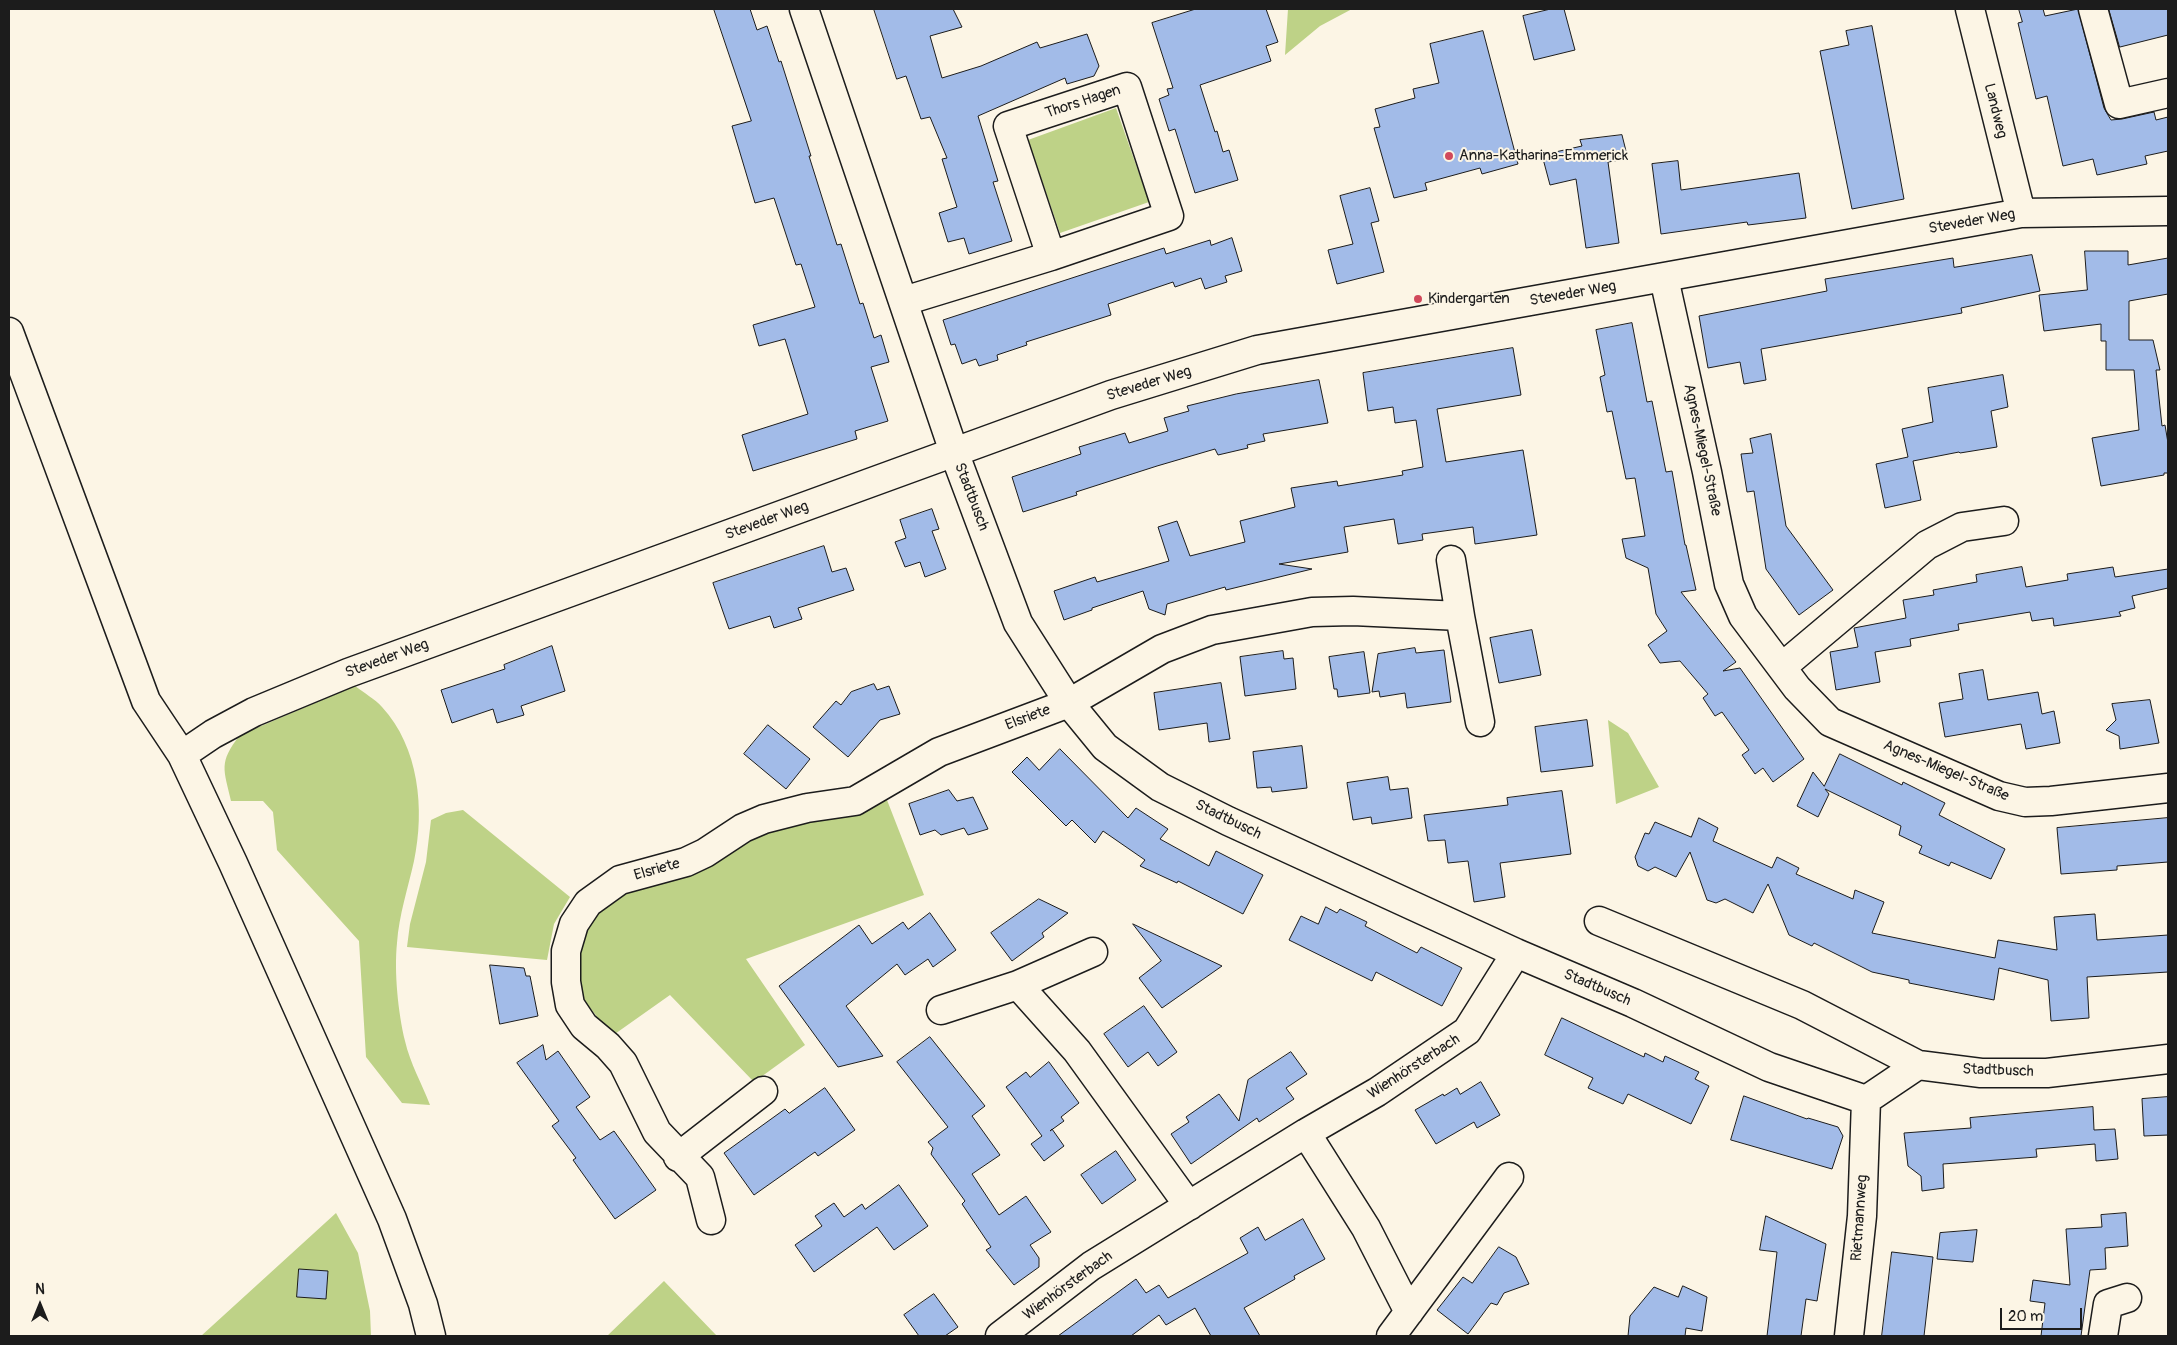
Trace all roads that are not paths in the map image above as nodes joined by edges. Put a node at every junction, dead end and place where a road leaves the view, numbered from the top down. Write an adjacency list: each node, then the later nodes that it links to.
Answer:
1 (804, 9): 9 (street)
2 (1970, 9): 6 (street, Landweg)
3 (2093, 9): 4 (street)
4 (2168, 93)
5 (2168, 211): 6 (street, Steveder Weg)
6 (2021, 213): 8 (street, Steveder Weg)
7 (1051, 256): 7 (street, Thors Hagen); 9 (street, Thors Hagen)
8 (1664, 278): 11 (street, Steveder Weg); 15 (street, Agnes-Miegel-Straße)
9 (904, 301): 11 (street)
10 (9, 332): 18 (street)
11 (954, 452): 16 (street, Stadtbusch); 18 (street, Steveder Weg)
12 (2004, 520): 15 (street)
13 (1451, 560): 14 (street)
14 (1460, 616): 16 (street); 17 (street)
15 (1782, 667): 19 (street, Agnes-Miegel-Straße)
16 (1069, 703): 22 (street, Stadtbusch); 30 (street, Elsriete)
17 (1480, 722)
18 (182, 755): 36 (street)
19 (2168, 788)
20 (1599, 921): 26 (street, Stadtbusch)
21 (1093, 952): 23 (street)
22 (1516, 953): 28 (street, Stadtbusch); 29 (street, Wienhörsterbach)
23 (1018, 985): 24 (street); 32 (street)
24 (941, 1010)
25 (2168, 1059): 26 (street, Stadtbusch)
26 (1918, 1065): 28 (street)
27 (763, 1091): 30 (street)
28 (1866, 1100): 39 (street, Rietmannweg)
29 (1306, 1133): 32 (street, Wienhörsterbach); 35 (street)
30 (678, 1157): 33 (street, Elsriete)
31 (1509, 1177): 35 (street)
32 (1190, 1206): 37 (street, Wienhörsterbach)
33 (711, 1220)
34 (2127, 1298): 40 (street)
35 (1409, 1312): 38 (street)
36 (431, 1336)
37 (1000, 1336)
38 (1392, 1336)
39 (1849, 1336)
40 (2103, 1336)

